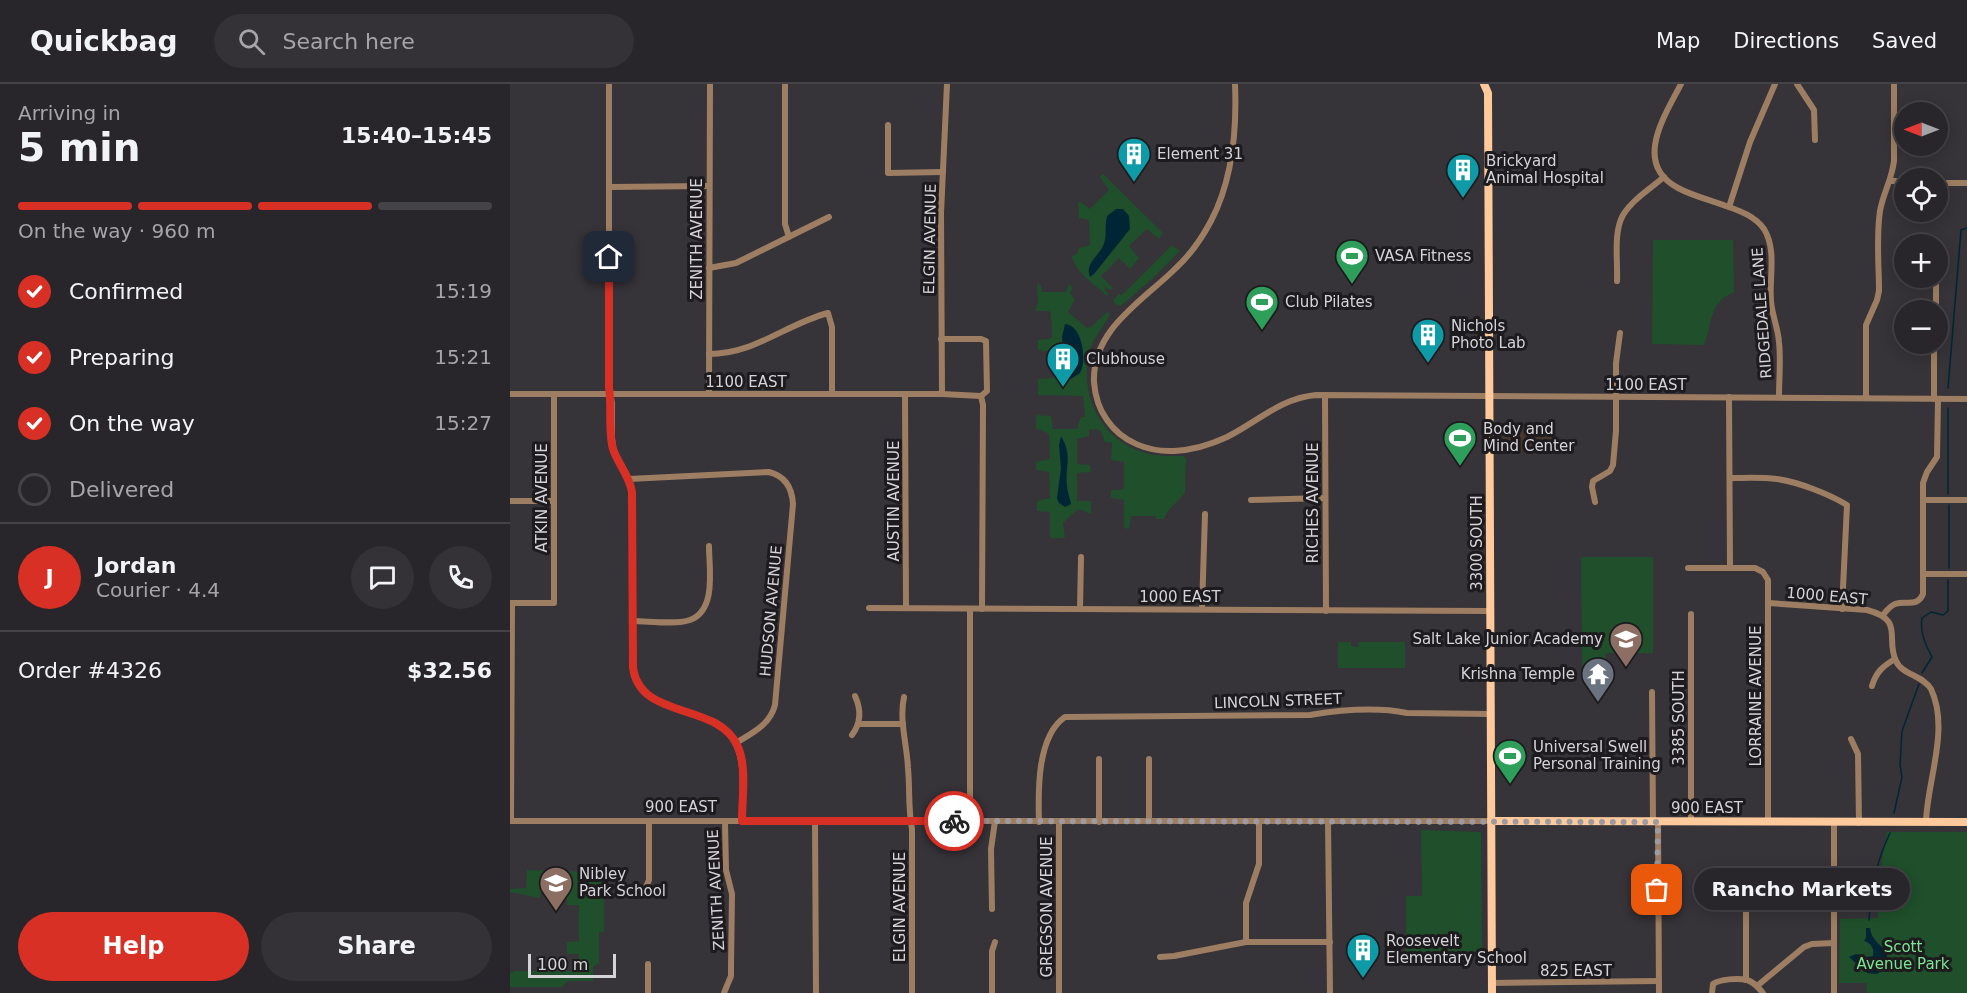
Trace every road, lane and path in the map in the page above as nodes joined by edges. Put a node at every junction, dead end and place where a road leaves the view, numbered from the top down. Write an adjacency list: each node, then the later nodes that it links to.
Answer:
1 (609, 84): 22 (street)
2 (710, 84): 21 (street, ZENITH AVENUE)
3 (785, 84): 25 (street)
4 (947, 84): 15 (street, ELGIN AVENUE)
5 (1235, 84): 39 (street, 1100 EAST)
6 (1484, 84): 12 (main road, 3300 SOUTH)
7 (1493, 84): 12 (main road, 3300 SOUTH)
8 (1681, 84): 16 (street)
9 (1775, 84): 23 (street)
10 (1797, 84): 14 (street)
11 (1894, 84): 17 (street)
12 (1488, 93): 41 (main road, 3300 SOUTH)
13 (888, 125): 15 (street)
14 (1815, 140)
15 (943, 172): 29 (street, ELGIN AVENUE)
16 (1664, 177): 23 (street, RIDGEDALE LANE); 27 (street)
17 (1890, 181): 18 (street); 45 (street)
18 (1894, 181)
19 (1948, 183): 20 (street)
20 (1967, 183)
21 (710, 186): 22 (street); 26 (street, ZENITH AVENUE)
22 (609, 187): 34 (street)
23 (1729, 207): 44 (street, RIDGEDALE LANE)
24 (829, 218): 25 (street)
25 (789, 237): 26 (street)
26 (709, 268): 30 (street, ZENITH AVENUE)
27 (1617, 281)
28 (1620, 333): 42 (street)
29 (941, 339): 38 (street, ELGIN AVENUE); 40 (street)
30 (709, 354): 35 (street, ZENITH AVENUE); 36 (street)
31 (1934, 354): 46 (street)
32 (510, 394): 33 (street, 1100 EAST)
33 (554, 394): 34 (street, 1100 EAST); 55 (street, ATKIN AVENUE)
34 (610, 394): 35 (street, 1100 EAST); 49 (street)
35 (709, 394): 36 (street, 1100 EAST)
36 (832, 394): 37 (street, 1100 EAST)
37 (905, 394): 38 (street, 1100 EAST); 67 (street, AUSTIN AVENUE)
38 (942, 394): 40 (street, 1100 EAST)
39 (1325, 395): 41 (street, 1100 EAST); 50 (street, RICHES AVENUE)
40 (981, 396): 69 (street)
41 (1490, 396): 42 (street, 1100 EAST); 74 (main road, 3300 SOUTH)
42 (1616, 396): 43 (street, 1100 EAST); 56 (street)
43 (1729, 397): 44 (street, 1100 EAST); 48 (street)
44 (1779, 397): 45 (street, 1100 EAST)
45 (1866, 398): 46 (street, 1100 EAST)
46 (1936, 399): 47 (street, 1100 EAST); 52 (street)
47 (1967, 399)
48 (1730, 478): 60 (street); 72 (street)
49 (629, 479): 77 (street); 89 (street, HUDSON AVENUE)
50 (1325, 498): 51 (street); 73 (street, RICHES AVENUE)
51 (1251, 500)
52 (1923, 500): 53 (street); 62 (street)
53 (1967, 500)
54 (510, 501): 55 (street)
55 (554, 501): 64 (street, ATKIN AVENUE)
56 (1594, 502)
57 (1204, 514): 71 (street)
58 (709, 546): 77 (street)
59 (1081, 557): 70 (street)
60 (1730, 567): 61 (street); 65 (street, LORRAINE AVENUE)
61 (1688, 568)
62 (1923, 574): 63 (street); 76 (street)
63 (1967, 574)
64 (511, 603): 92 (street)
65 (1768, 603): 72 (street, 1000 EAST); 109 (street, LORRAINE AVENUE)
66 (869, 608): 67 (street, 1000 EAST)
67 (906, 608): 68 (street, 1000 EAST)
68 (970, 609): 69 (street, 1000 EAST); 98 (street)
69 (982, 609): 70 (street, 1000 EAST)
70 (1080, 609): 71 (street, 1000 EAST)
71 (1202, 609): 73 (street, 1000 EAST)
72 (1842, 609): 76 (street, 1000 EAST)
73 (1326, 611): 74 (street, 1000 EAST)
74 (1490, 611): 83 (main road, 3300 SOUTH)
75 (1691, 614): 108 (street, 3385 SOUTH)
76 (1883, 615): 78 (street)
77 (633, 621): 89 (street)
78 (1895, 659): 79 (street); 110 (street)
79 (1872, 686)
80 (1652, 692): 107 (street)
81 (855, 696): 85 (street)
82 (904, 697): 86 (street)
83 (1491, 714): 84 (street, LINCOLN STREET); 104 (main road, 3300 SOUTH)
84 (1065, 717): 105 (street, GREGSON AVENUE)
85 (859, 724): 86 (street); 87 (street)
86 (903, 724): 97 (street)
87 (852, 735)
88 (1851, 739): 113 (street)
89 (736, 743): 95 (street)
90 (1099, 759): 106 (street)
91 (1149, 759): 101 (street)
92 (511, 821): 93 (street, 900 EAST)
93 (649, 821): 94 (street, 900 EAST); 114 (street)
94 (725, 821): 95 (street, 900 EAST); 128 (street, ZENITH AVENUE)
95 (742, 821): 96 (street, 900 EAST)
96 (815, 821): 97 (street, 900 EAST); 129 (street)
97 (910, 821): 98 (street, 900 EAST); 130 (street, ELGIN AVENUE)
98 (970, 821): 99 (street, 900 EAST)
99 (995, 821): 105 (street, 900 EAST); 116 (street)
100 (1059, 821): 105 (street, 900 EAST); 106 (street, 900 EAST); 132 (street, GREGSON AVENUE)
101 (1149, 821): 102 (street, 900 EAST); 106 (street, 900 EAST)
102 (1259, 821): 103 (street, 900 EAST); 118 (street)
103 (1328, 821): 104 (street, 900 EAST); 119 (street)
104 (1491, 821): 107 (main road, 900 EAST); 125 (main road, 3300 SOUTH)
105 (1039, 822)
106 (1099, 822)
107 (1655, 822): 108 (main road, 900 EAST); 124 (street)
108 (1691, 822): 109 (main road, 900 EAST)
109 (1768, 822): 112 (main road, 900 EAST)
110 (1926, 822): 111 (main road, 900 EAST); 113 (main road, 900 EAST)
111 (1967, 822)
112 (1834, 823): 113 (main road, 900 EAST); 120 (street)
113 (1859, 823)
114 (643, 894)
115 (1746, 906): 123 (street)
116 (992, 909)
117 (996, 942): 131 (street)
118 (1246, 942): 119 (street); 121 (street)
119 (1330, 942): 133 (street)
120 (1834, 944): 126 (street); 138 (street)
121 (1160, 957)
122 (648, 964): 127 (street)
123 (1746, 980): 126 (street); 136 (street)
124 (1659, 981): 125 (street, 825 EAST); 135 (street)
125 (1492, 983): 134 (main road, 3300 SOUTH)
126 (1757, 986): 137 (street)
127 (648, 993)
128 (724, 993)
129 (816, 993)
130 (912, 993)
131 (992, 993)
132 (1059, 993)
133 (1330, 993)
134 (1492, 993)
135 (1659, 993)
136 (1712, 993)
137 (1763, 993)
138 (1834, 993)

